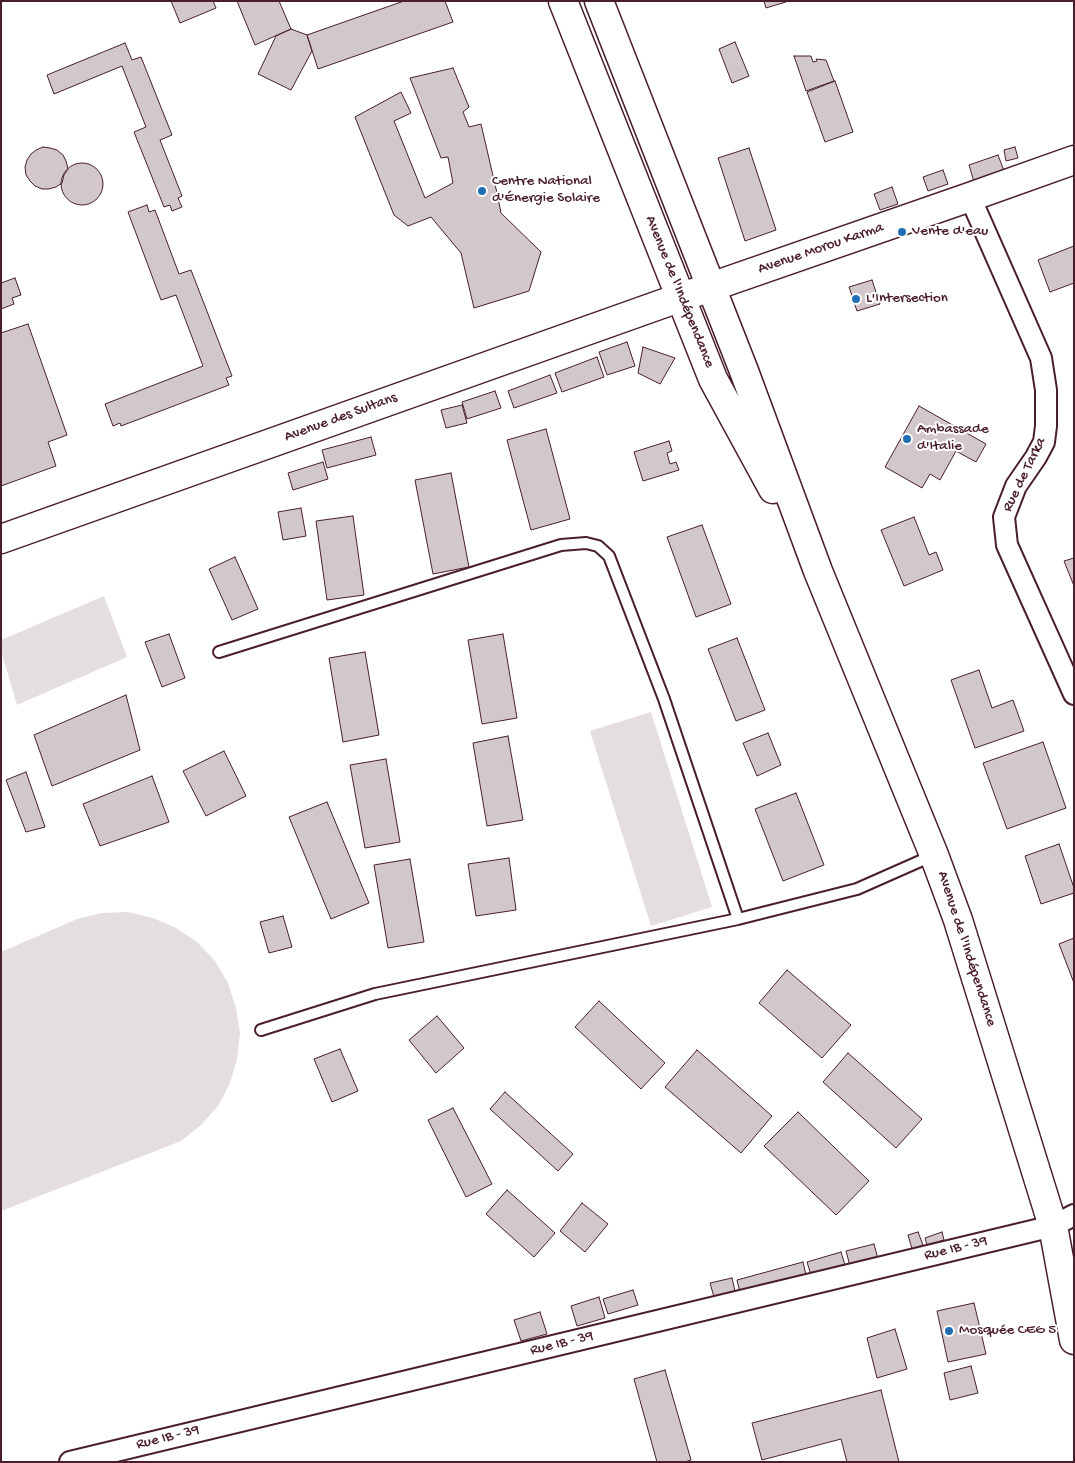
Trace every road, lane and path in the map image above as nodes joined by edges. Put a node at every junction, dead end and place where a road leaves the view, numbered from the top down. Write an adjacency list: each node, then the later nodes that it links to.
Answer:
1 (563, 1): 6 (main road, Avenue de l'Indépendance)
2 (599, 1): 5 (main road, Avenue de l'Indépendance)
3 (1074, 160): 4 (main road, Avenue Morou Karma)
4 (970, 197): 5 (main road, Avenue Morou Karma); 10 (street, Rue de Tarka)
5 (711, 287): 6 (main road, Avenue Morou Karma); 8 (main road, Avenue de l'Indépendance)
6 (681, 298): 7 (main road, Avenue des Sultans); 8 (main road, Avenue de l'Indépendance)
7 (1, 539)
8 (818, 572): 11 (main road, Avenue de l'Indépendance)
9 (219, 652): 12 (lane)
10 (1074, 694)
11 (934, 855): 12 (lane); 14 (main road, Avenue de l'Indépendance)
12 (738, 919): 13 (lane)
13 (261, 1030)
14 (1063, 1220): 15 (main road, Avenue de l'Indépendance); 16 (street, Rue IB - 39)
15 (1074, 1340)
16 (70, 1462)

